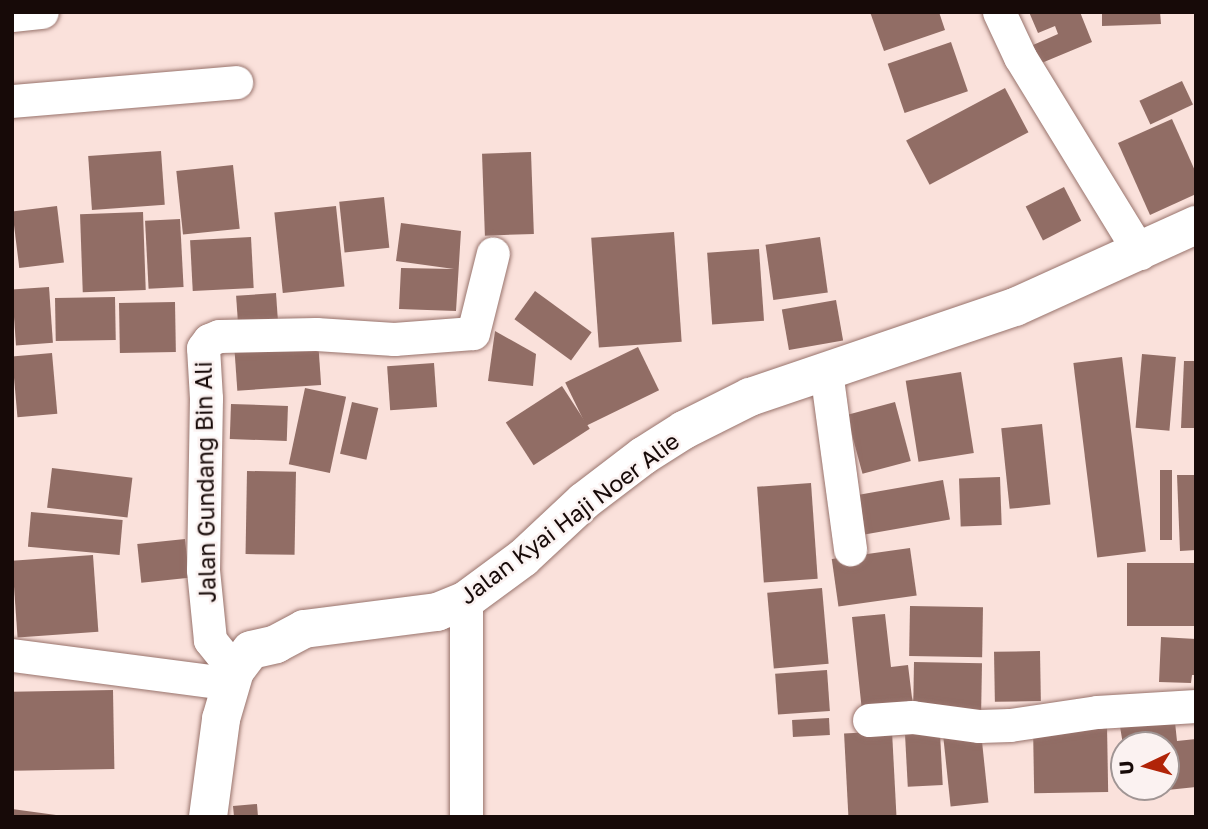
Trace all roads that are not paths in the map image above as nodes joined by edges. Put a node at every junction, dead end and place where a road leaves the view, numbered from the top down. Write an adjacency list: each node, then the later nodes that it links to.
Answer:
1 (42, 12): 3 (street)
2 (999, 12): 8 (street)
3 (12, 15)
4 (236, 82): 5 (street)
5 (12, 101)
6 (1196, 225): 8 (street, Jalan Kyai Haji Noer Alie)
7 (493, 253): 13 (street, Jalan Gundang Bin Ali)
8 (1140, 253): 9 (street, Jalan Kyai Haji Noer Alie)
9 (826, 370): 10 (street); 11 (street, Jalan Kyai Haji Noer Alie)
10 (850, 550)
11 (466, 600): 13 (street, Jalan Kyai Haji Noer Alie); 17 (street)
12 (12, 654): 13 (street)
13 (234, 678): 16 (street, Jalan Kyai Haji Noer Alie)
14 (1196, 706): 15 (street)
15 (869, 720)
16 (208, 817)
17 (466, 817)

